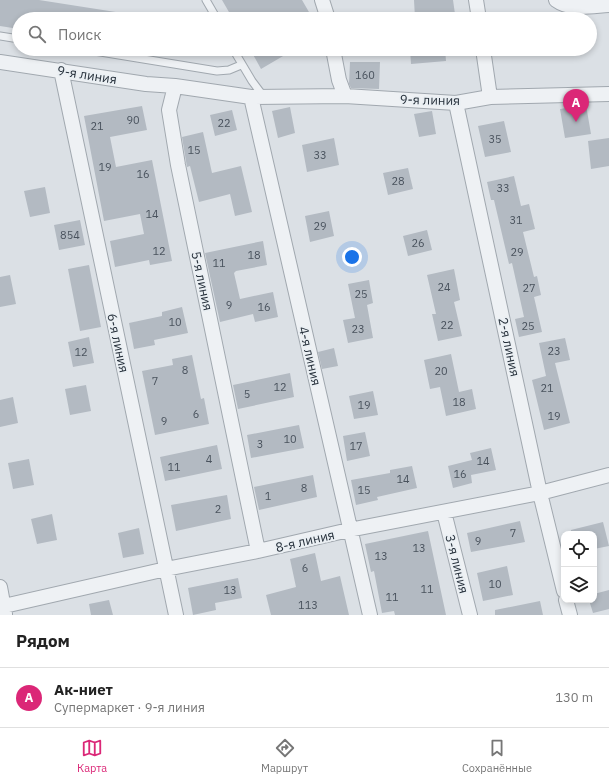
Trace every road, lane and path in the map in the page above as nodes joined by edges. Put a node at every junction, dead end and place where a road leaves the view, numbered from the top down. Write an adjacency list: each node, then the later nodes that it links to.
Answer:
1 (206, 0): 6 (lane)
2 (322, 0): 7 (street)
3 (476, 0): 8 (street)
4 (556, 0): 5 (street)
5 (609, 5)
6 (213, 12)
7 (326, 12)
8 (478, 12)
9 (0, 36): 10 (lane)
10 (12, 38)
11 (127, 56): 16 (lane)
12 (236, 56): 16 (lane)
13 (334, 56): 20 (street)
14 (484, 56): 22 (street)
15 (0, 62): 17 (street, 9-я линия)
16 (241, 65): 21 (lane)
17 (61, 70): 18 (street, 9-я линия); 29 (street, 6-я линия)
18 (175, 86): 21 (street); 28 (street, 5-я линия)
19 (609, 94): 22 (street, 9-я линия)
20 (345, 96): 21 (street, 9-я линия); 23 (street, 9-я линия)
21 (258, 97): 27 (street, 4-я линия)
22 (490, 97): 23 (street, 9-я линия)
23 (456, 103): 25 (street, 2-я линия)
24 (609, 475): 25 (street, 8-я линия)
25 (540, 493): 26 (street, 8-я линия); 30 (street, 2-я линия)
26 (444, 512): 27 (street, 8-я линия); 36 (street, 3-я линия)
27 (349, 530): 28 (street, 8-я линия); 35 (street, 4-я линия)
28 (258, 551): 29 (street, 8-я линия)
29 (166, 569): 33 (street, 8-я линия); 34 (street, 6-я линия)
30 (561, 580)
31 (0, 587): 33 (street)
32 (567, 603): 37 (street)
33 (3, 609)
34 (176, 615)
35 (370, 615)
36 (470, 615)
37 (570, 615)

